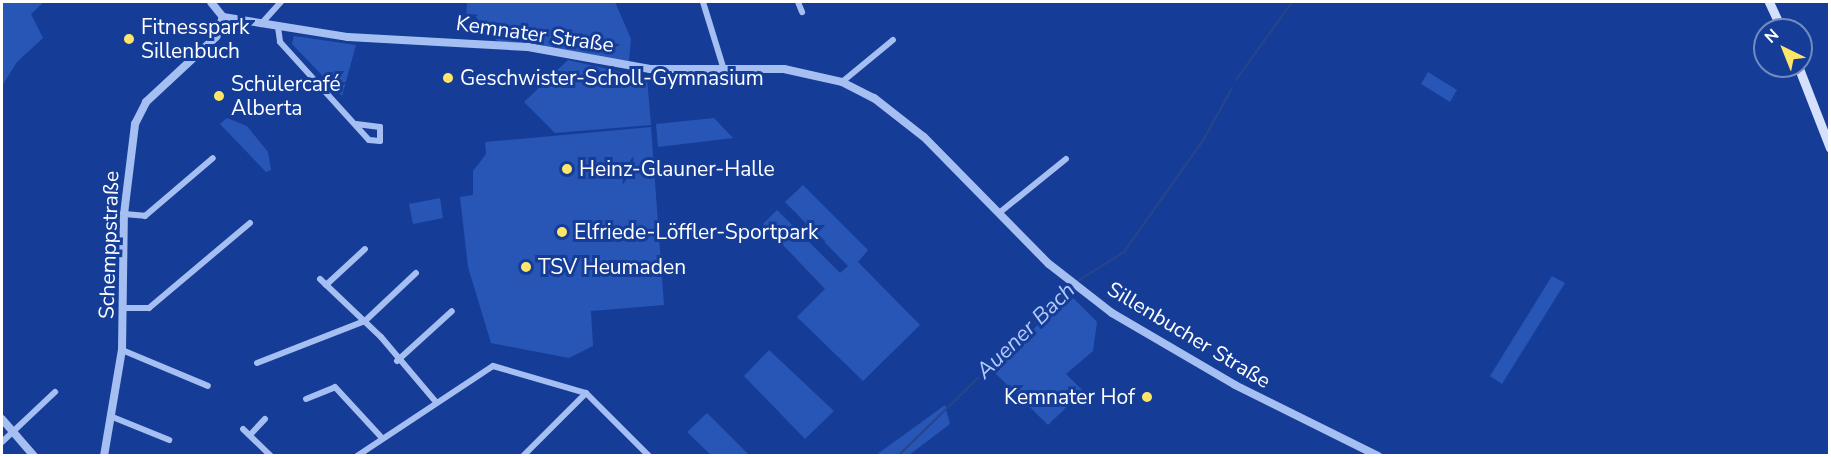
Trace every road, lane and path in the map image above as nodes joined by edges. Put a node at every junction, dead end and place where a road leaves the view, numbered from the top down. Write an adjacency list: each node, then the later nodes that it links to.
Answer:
1 (211, 2): 7 (street)
2 (281, 2): 9 (street)
3 (703, 2): 12 (street)
4 (798, 2): 6 (street)
5 (1769, 2): 8 (main road)
6 (802, 12)
7 (223, 17): 9 (street, Kemnater Straße); 21 (street, Schemppstraße)
8 (1776, 18)
9 (261, 24): 10 (street, Kemnater Straße)
10 (278, 27): 12 (street, Kemnater Straße); 15 (street)
11 (893, 40): 14 (street)
12 (724, 70): 14 (street, Kemnater Straße)
13 (1803, 78): 16 (main road)
14 (842, 82): 19 (street, Kemnater Straße)
15 (356, 124)
16 (1830, 148)
17 (213, 158): 21 (street)
18 (1066, 159): 20 (street)
19 (951, 164): 20 (street, Sillenbucher Straße)
20 (999, 213): 53 (street, Sillenbucher Straße)
21 (124, 214): 27 (street, Schemppstraße)
22 (250, 223): 27 (street)
23 (365, 249): 26 (street)
24 (416, 273): 29 (street)
25 (320, 279): 26 (street)
26 (326, 285): 29 (street)
27 (126, 308): 30 (street, Schemppstraße)
28 (452, 311): 31 (street)
29 (365, 321): 31 (street); 32 (street)
30 (123, 350): 33 (street); 38 (street, Schemppstraße)
31 (397, 361): 37 (street)
32 (256, 363)
33 (208, 387)
34 (55, 393): 42 (street)
35 (586, 393): 37 (street); 47 (street); 52 (street)
36 (306, 399): 44 (street)
37 (435, 401): 44 (street)
38 (110, 416): 45 (street); 49 (street, Schemppstraße)
39 (2, 419): 42 (street)
40 (265, 419): 43 (street)
41 (243, 429): 43 (street)
42 (13, 432): 46 (street); 48 (street)
43 (250, 435): 50 (street)
44 (382, 438): 51 (street)
45 (169, 440)
46 (2, 442)
47 (650, 455)
48 (34, 456)
49 (104, 456)
50 (272, 456)
51 (357, 456)
52 (523, 456)
53 (1378, 456)

